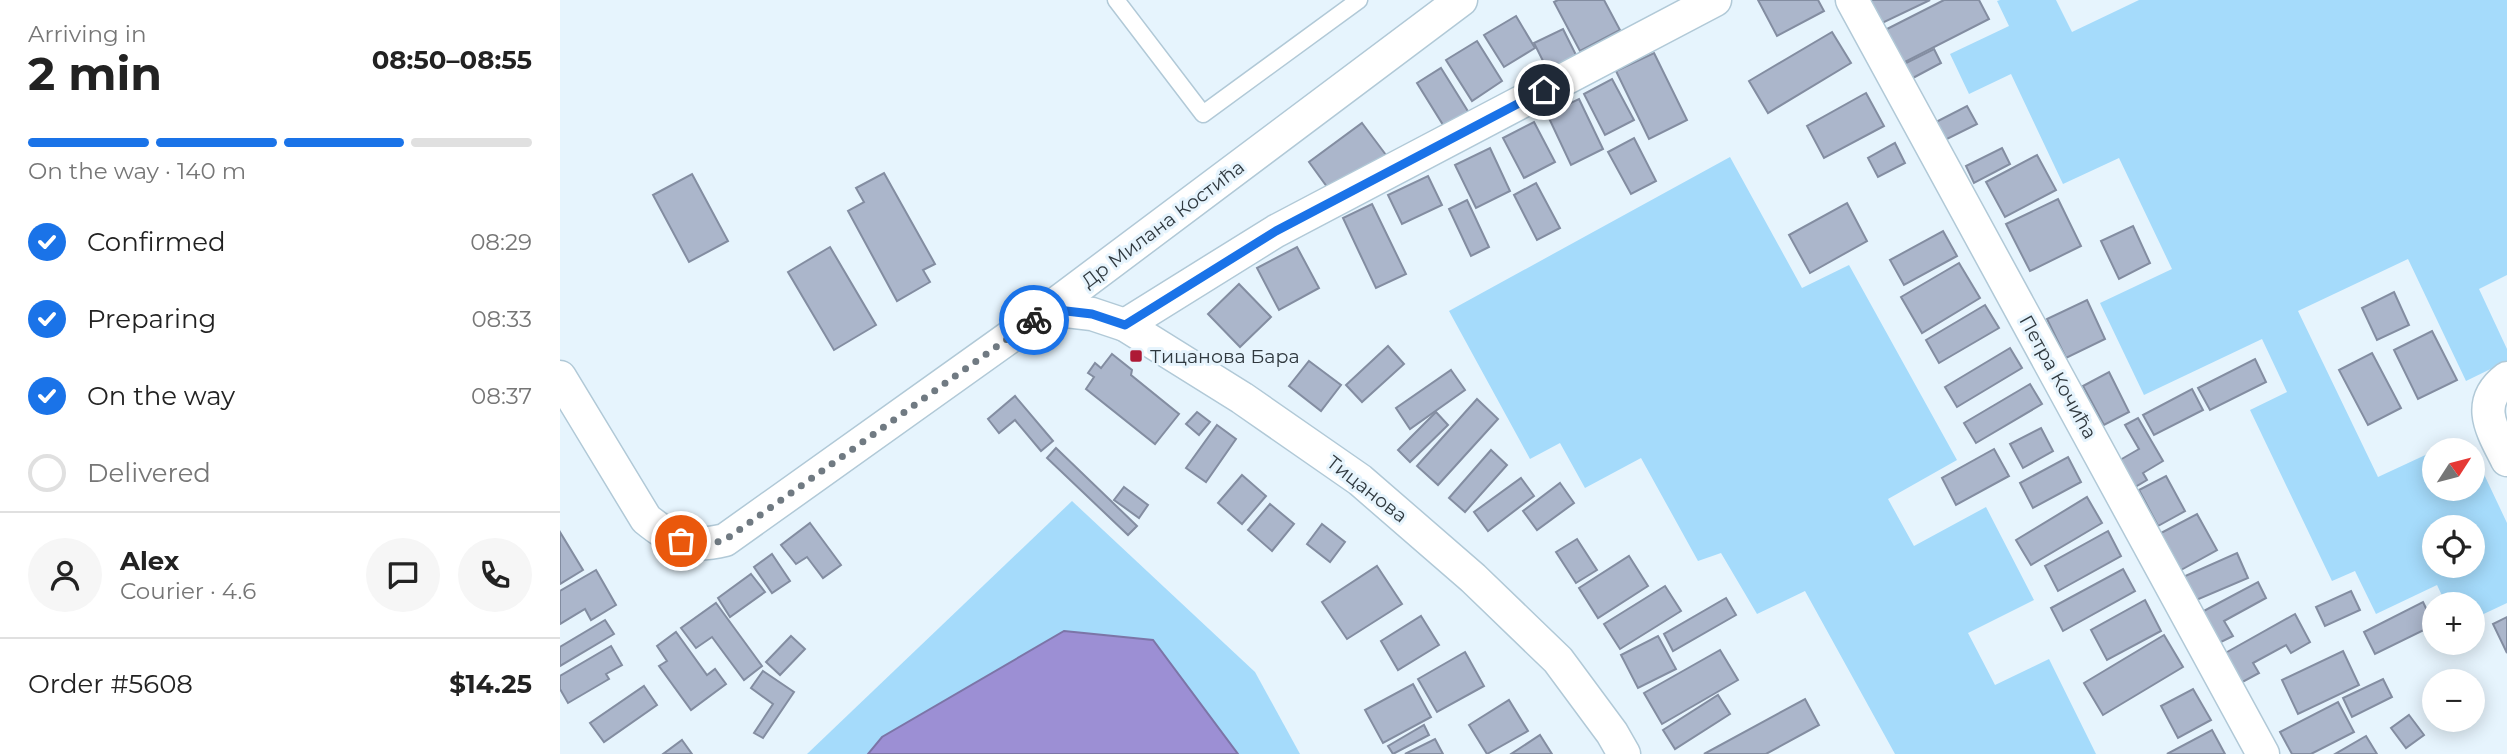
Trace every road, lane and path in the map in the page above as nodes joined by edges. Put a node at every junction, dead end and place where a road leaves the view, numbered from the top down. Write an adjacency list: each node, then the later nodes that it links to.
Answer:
1 (1116, 0): 2 (lane)
2 (1359, 0)
3 (1461, 0): 6 (street, Др Милана Костића)
4 (1715, 0): 7 (street)
5 (1852, 0): 12 (street, Петра Кочића)
6 (1049, 309): 7 (street, Тицанова); 8 (street, Др Милана Костића)
7 (1125, 325): 11 (street, Тицанова)
8 (560, 377)
9 (2507, 378): 10 (street)
10 (2507, 460)
11 (1624, 754)
12 (2263, 754)

